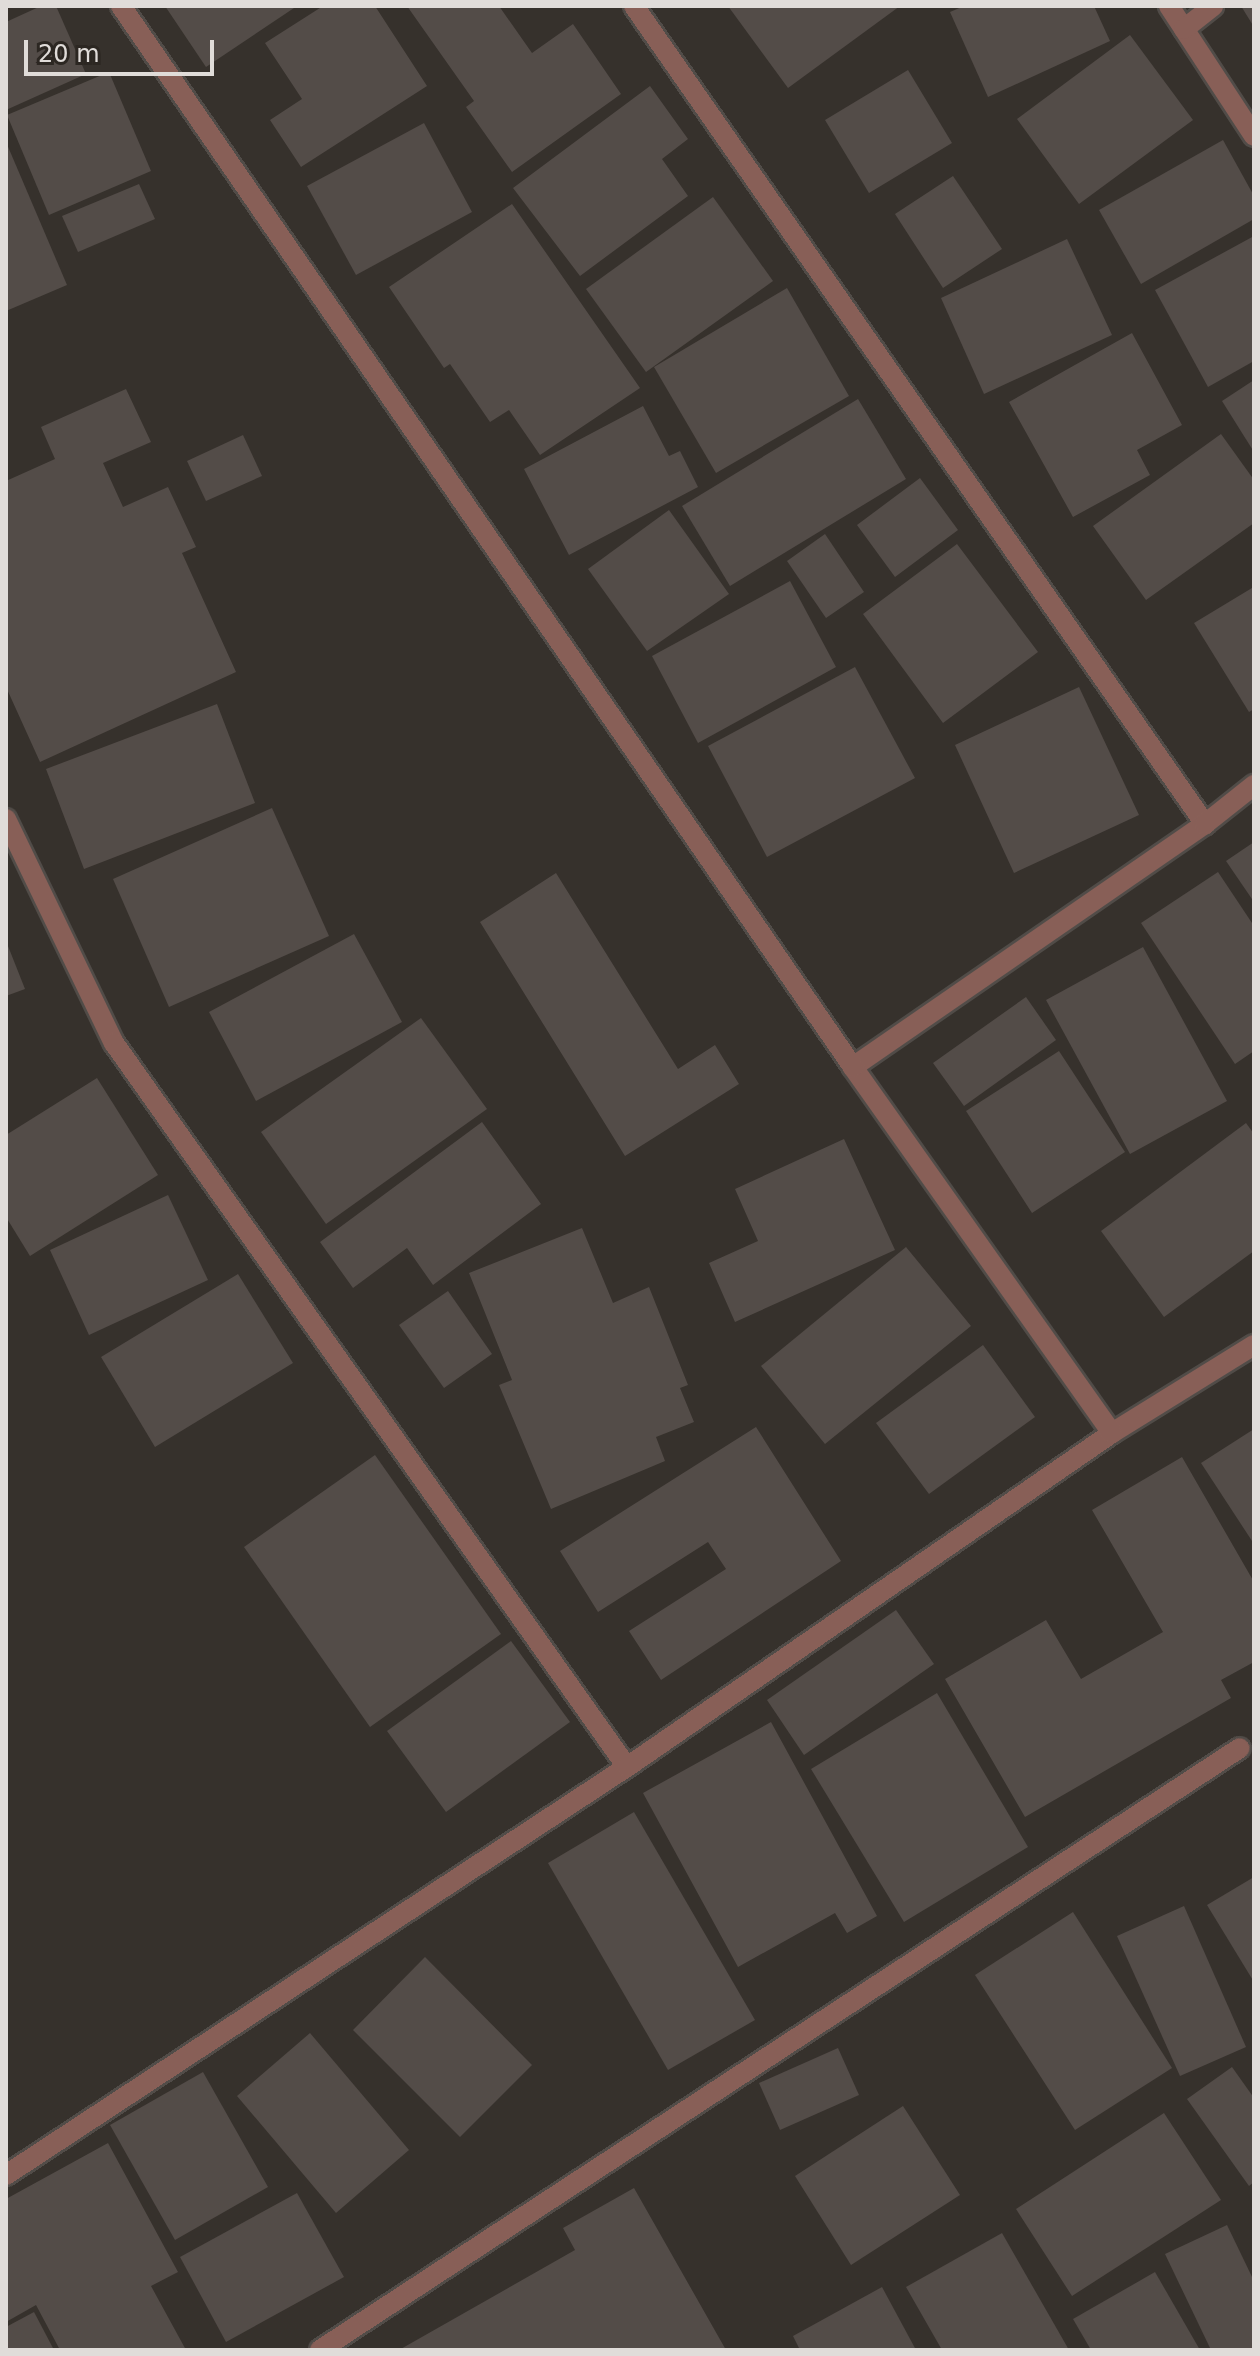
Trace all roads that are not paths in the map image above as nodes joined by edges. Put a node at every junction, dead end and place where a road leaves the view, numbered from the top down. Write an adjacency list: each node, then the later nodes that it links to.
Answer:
1 (121, 6): 10 (street)
2 (634, 6): 9 (street)
3 (1169, 6): 5 (street)
4 (1213, 6): 5 (street)
5 (1184, 29): 6 (street)
6 (1254, 136)
7 (1254, 785): 9 (street)
8 (6, 819): 14 (street)
9 (1205, 824): 10 (street)
10 (853, 1067): 12 (street)
11 (1254, 1345): 12 (street)
12 (1112, 1433): 14 (street)
13 (1240, 1748): 16 (street)
14 (627, 1767): 15 (street)
15 (6, 2175)
16 (320, 2350)

